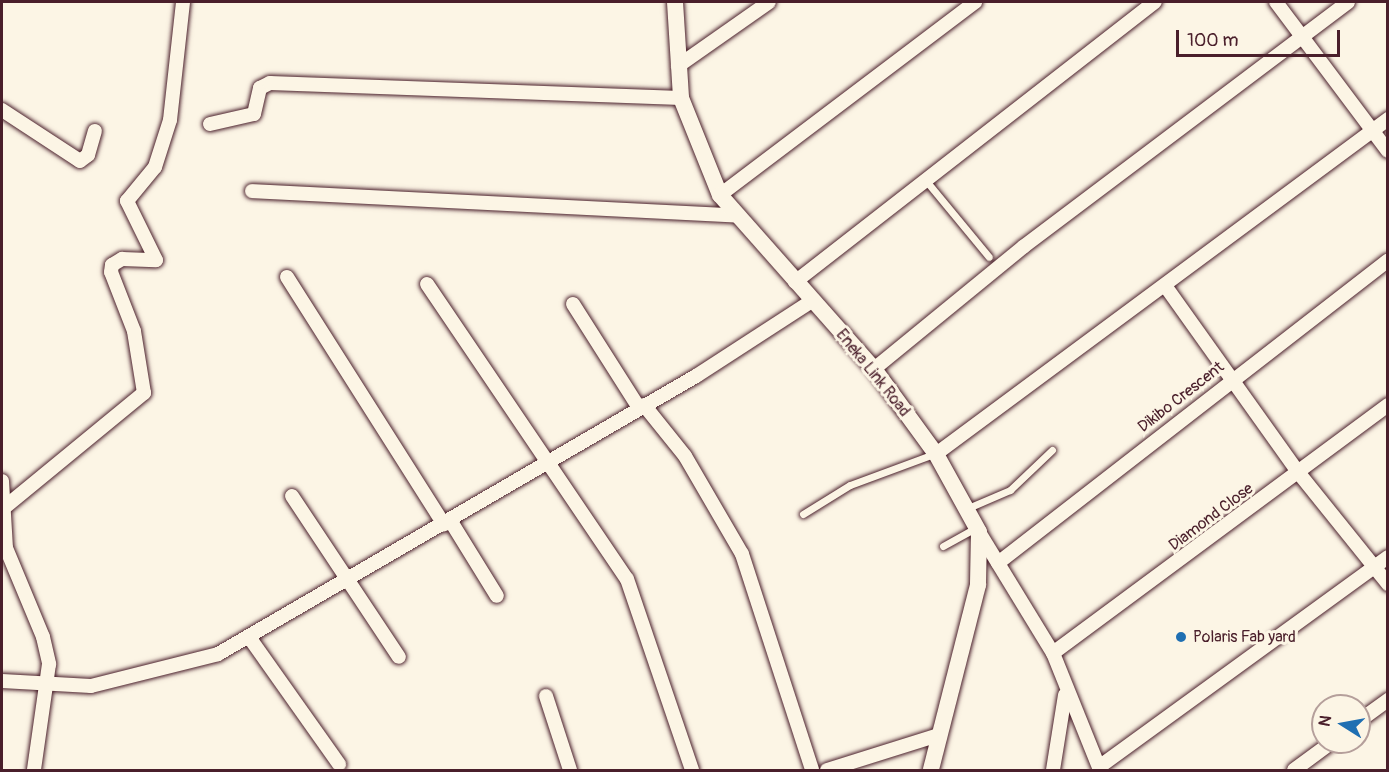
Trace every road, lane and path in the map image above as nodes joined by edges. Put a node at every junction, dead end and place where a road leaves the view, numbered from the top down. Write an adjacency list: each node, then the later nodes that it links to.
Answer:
1 (183, 2): 39 (street)
2 (675, 2): 9 (street, Eneka Link Road)
3 (769, 2): 9 (street)
4 (975, 2): 19 (street)
5 (1155, 2): 17 (street)
6 (1276, 2): 8 (street)
7 (1348, 2): 8 (street)
8 (1304, 38): 15 (street); 29 (street)
9 (678, 66): 10 (street, Eneka Link Road)
10 (681, 98): 13 (street); 19 (street, Eneka Link Road)
11 (2, 110): 14 (street)
12 (1388, 119): 15 (street)
13 (210, 124)
14 (96, 131)
15 (1372, 131): 16 (street); 26 (street)
16 (1388, 151)
17 (927, 182): 21 (lane); 24 (street)
18 (252, 191): 20 (street)
19 (720, 195): 20 (street, Eneka Link Road)
20 (733, 215): 24 (street, Eneka Link Road)
21 (989, 257)
22 (1388, 261): 30 (street, Dikibo Crescent)
23 (287, 277): 42 (street)
24 (795, 282): 27 (street, Eneka Link Road)
25 (427, 284): 35 (street)
26 (1166, 287): 30 (street); 34 (street)
27 (812, 301): 29 (street, Eneka Link Road); 32 (street)
28 (573, 304): 32 (street)
29 (874, 369): 34 (street, Eneka Link Road)
30 (1232, 379): 36 (street); 46 (street, Dikibo Crescent)
31 (1388, 405): 36 (street, Diamond Close)
32 (641, 407): 35 (street); 67 (street)
33 (1052, 450): 40 (lane)
34 (936, 454): 40 (street, Eneka Link Road); 41 (lane)
35 (546, 464): 42 (street); 66 (street)
36 (1298, 472): 47 (street); 52 (street, Diamond Close)
37 (2, 481): 39 (street)
38 (292, 496): 48 (street)
39 (5, 507): 55 (street)
40 (968, 508): 43 (street, Eneka Link Road)
41 (803, 514)
42 (447, 522): 48 (street); 50 (street)
43 (978, 529): 44 (lane); 46 (street); 60 (street, Eneka Link Road)
44 (943, 546)
45 (1388, 557): 47 (street)
46 (998, 562): 52 (street)
47 (1376, 567): 49 (street); 63 (street)
48 (348, 581): 51 (street); 53 (street)
49 (1388, 584)
50 (497, 596)
51 (249, 636): 55 (street); 62 (street)
52 (1053, 653): 56 (street)
53 (399, 657)
54 (2, 681): 55 (street)
55 (50, 684): 64 (street)
56 (1065, 694): 63 (street); 70 (street)
57 (546, 696): 65 (street)
58 (1388, 700): 59 (street)
59 (1371, 712)
60 (939, 735): 68 (street); 69 (street, Eneka Link Road)
61 (1316, 754): 71 (street)
62 (339, 764)
63 (1099, 769)
64 (34, 771)
65 (570, 771)
66 (692, 771)
67 (812, 771)
68 (827, 771)
69 (931, 771)
70 (1053, 771)
71 (1294, 771)

